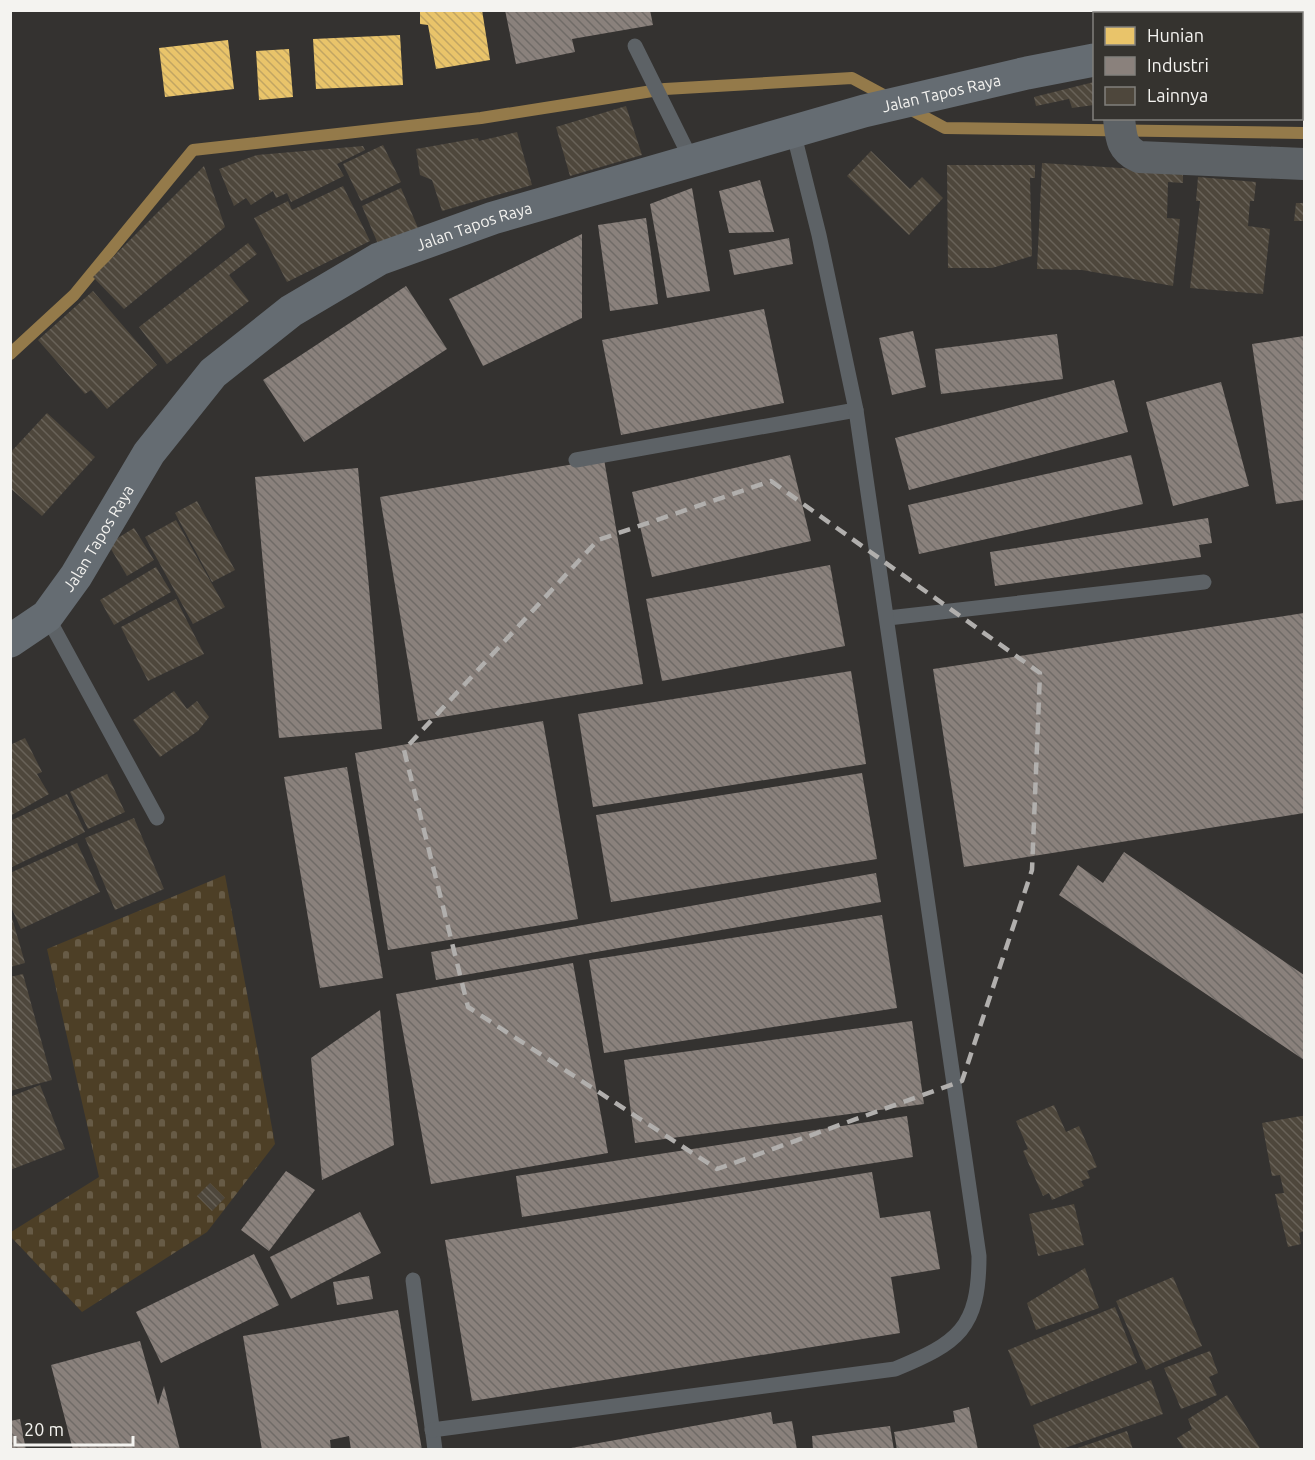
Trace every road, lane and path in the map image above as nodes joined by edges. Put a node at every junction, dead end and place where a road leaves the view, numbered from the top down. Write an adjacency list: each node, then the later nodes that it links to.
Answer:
1 (635, 46): 5 (lane)
2 (1093, 60): 3 (main road, Jalan Tapos Raya)
3 (793, 131): 5 (main road, Jalan Tapos Raya); 7 (lane)
4 (1121, 131): 6 (street)
5 (692, 161): 10 (main road, Jalan Tapos Raya)
6 (1305, 164)
7 (856, 410): 8 (lane); 11 (lane)
8 (576, 460)
9 (1204, 582): 11 (lane)
10 (47, 616): 12 (main road, Jalan Tapos Raya); 13 (lane)
11 (888, 618): 15 (lane)
12 (10, 641)
13 (157, 818)
14 (413, 1280): 15 (lane)
15 (432, 1430): 16 (lane)
16 (435, 1449)

